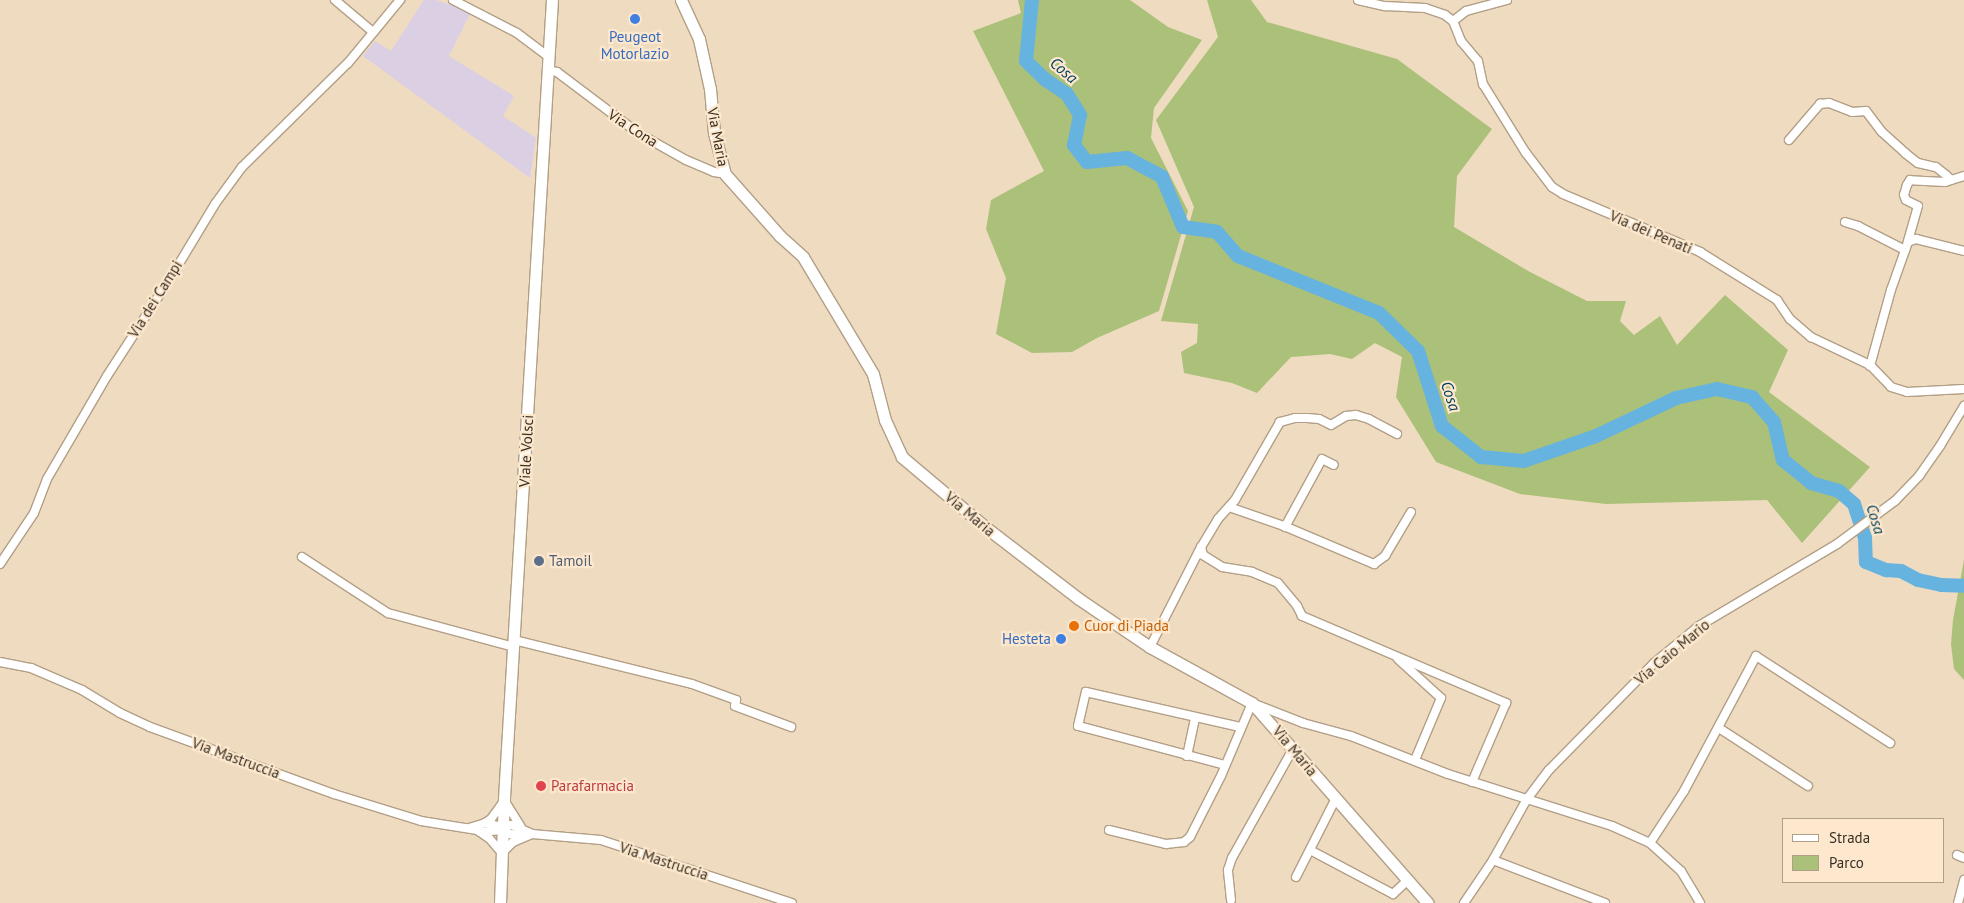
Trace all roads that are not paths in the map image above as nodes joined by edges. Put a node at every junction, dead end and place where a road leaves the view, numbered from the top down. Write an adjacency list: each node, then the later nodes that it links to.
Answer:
1 (335, 0): 9 (street)
2 (400, 0): 9 (street, Via dei Campi)
3 (453, 0): 10 (street)
4 (552, 0): 10 (street, Viale Volsci)
5 (681, 0): 13 (street, Via Maria)
6 (1358, 0): 8 (street)
7 (1507, 0): 8 (street)
8 (1453, 20): 19 (street, Via dei Penati)
9 (374, 32): 29 (street, Via dei Campi)
10 (547, 56): 11 (street, Viale Volsci)
11 (547, 70): 13 (street, Via Cona); 30 (street, Viale Volsci)
12 (1788, 140): 15 (street)
13 (725, 174): 31 (street, Via Maria)
14 (1964, 176): 15 (street)
15 (1951, 180): 17 (street)
16 (1845, 222): 17 (street)
17 (1907, 246): 18 (street); 19 (street)
18 (1964, 251)
19 (1870, 366): 20 (street, Via dei Penati)
20 (1964, 389)
21 (1964, 406): 48 (street, Via Caio Mario)
22 (1397, 434): 24 (street)
23 (1334, 465): 26 (street)
24 (1229, 507): 26 (street); 27 (street)
25 (1411, 512): 26 (street)
26 (1285, 527)
27 (1201, 547): 31 (street); 32 (street)
28 (302, 557): 30 (street)
29 (0, 564)
30 (514, 644): 36 (street); 46 (street, Viale Volsci)
31 (1150, 647): 34 (street, Via Maria)
32 (1392, 654): 42 (street); 44 (street)
33 (0, 662): 50 (street, Via Mastruccia)
34 (1252, 702): 37 (street); 40 (street, Via Maria); 42 (street)
35 (1195, 718): 37 (street); 41 (street); 41 (street)
36 (791, 726)
37 (1240, 727): 43 (street)
38 (1719, 728): 39 (street); 45 (street); 55 (street)
39 (1890, 743)
40 (1293, 749): 47 (street, Via Maria); 62 (street)
41 (1186, 756): 43 (street)
42 (1415, 760): 44 (street)
43 (1225, 765): 52 (street)
44 (1472, 782): 48 (street)
45 (1808, 786)
46 (504, 798): 49 (street); 51 (street, Viale Volsci); 54 (street)
47 (1336, 798): 56 (street); 60 (street, Via Maria)
48 (1527, 799): 55 (street); 58 (street, Via Caio Mario)
49 (485, 824): 50 (street); 51 (street)
50 (469, 828): 53 (street, Via Mastruccia)
51 (503, 828): 53 (street); 54 (street, Via Mastruccia); 57 (street, Viale Volsci)
52 (1109, 830)
53 (480, 832): 57 (street)
54 (526, 832): 57 (street); 64 (street, Via Mastruccia)
55 (1650, 843): 68 (street)
56 (1310, 850): 59 (street); 60 (street)
57 (502, 853): 63 (street, Viale Volsci)
58 (1493, 860): 66 (street, Via Caio Mario); 67 (street)
59 (1296, 877)
60 (1408, 880): 65 (street, Via Maria)
61 (1964, 880): 69 (street)
62 (1231, 900)
63 (500, 903)
64 (792, 903)
65 (1428, 903)
66 (1464, 903)
67 (1605, 903)
68 (1700, 903)
69 (1958, 903)

